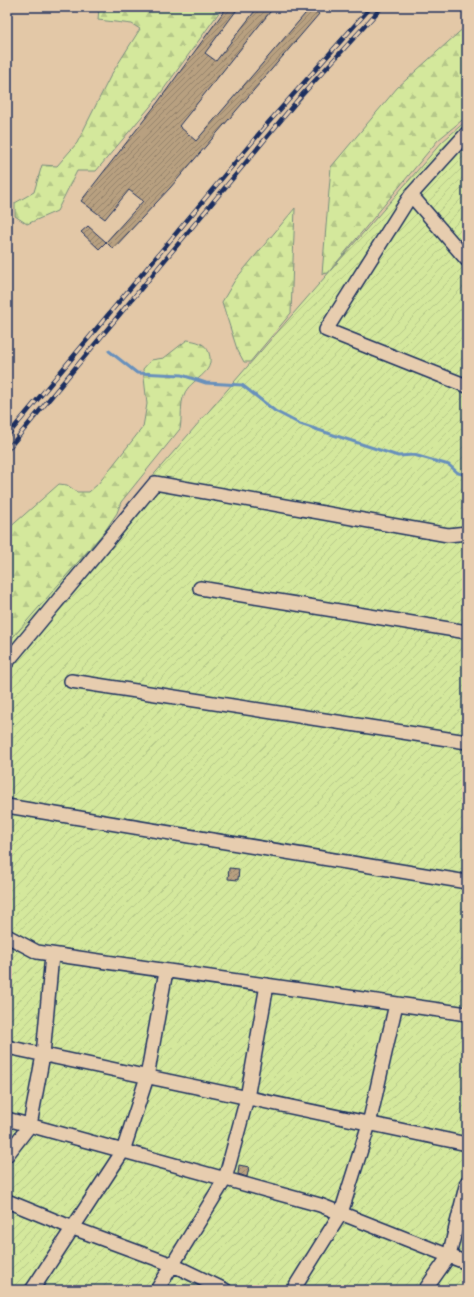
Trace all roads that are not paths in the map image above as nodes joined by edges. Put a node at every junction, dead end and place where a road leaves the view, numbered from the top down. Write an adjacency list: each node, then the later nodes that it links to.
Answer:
1 (467, 133): 2 (lane)
2 (411, 195): 3 (lane); 4 (lane)
3 (467, 260)
4 (467, 386)
5 (467, 533): 8 (lane)
6 (200, 588): 7 (lane)
7 (467, 632)
8 (7, 662)
9 (71, 681): 10 (lane)
10 (467, 742)
11 (7, 806): 12 (lane)
12 (467, 882)
13 (7, 936): 14 (lane)
14 (52, 955): 15 (lane); 20 (lane)
15 (166, 971): 16 (lane); 21 (lane)
16 (267, 985): 17 (lane); 22 (lane)
17 (396, 1004): 18 (lane); 24 (lane)
18 (467, 1014)
19 (7, 1047): 20 (lane)
20 (43, 1055): 21 (lane); 25 (lane)
21 (147, 1077): 22 (lane); 27 (lane)
22 (247, 1098): 24 (lane); 29 (lane)
23 (7, 1119): 25 (lane)
24 (369, 1124): 26 (lane); 32 (lane)
25 (30, 1126): 27 (lane); 28 (lane)
26 (467, 1144)
27 (123, 1151): 29 (lane); 33 (lane)
28 (7, 1155)
29 (225, 1179): 32 (lane); 36 (lane)
30 (467, 1182): 34 (lane)
31 (7, 1201): 33 (lane)
32 (341, 1213): 34 (lane); 40 (lane)
33 (73, 1228): 36 (lane); 37 (lane)
34 (449, 1256): 35 (lane); 41 (lane)
35 (467, 1263)
36 (173, 1265): 38 (lane); 39 (lane)
37 (32, 1290)
38 (157, 1290)
39 (226, 1290)
40 (292, 1290)
41 (425, 1290)

